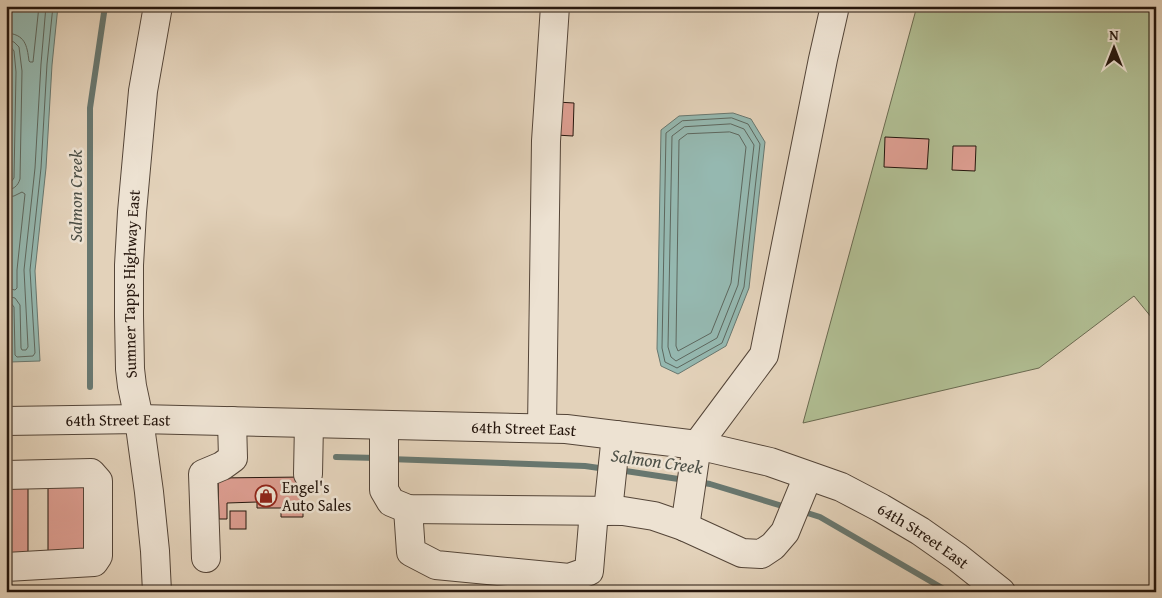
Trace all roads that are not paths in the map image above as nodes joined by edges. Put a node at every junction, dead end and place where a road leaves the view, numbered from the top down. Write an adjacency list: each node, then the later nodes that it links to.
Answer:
1 (158, 6): 4 (street, Sumner Tapps Highway East)
2 (555, 6): 9 (street)
3 (835, 6): 11 (street)
4 (139, 419): 5 (street, 64th Street East); 6 (street, 64th Street East); 20 (street, Sumner Tapps Highway East)
5 (6, 420)
6 (232, 421): 7 (street, 64th Street East); 18 (street)
7 (309, 423): 8 (street, 64th Street East); 12 (street)
8 (384, 425): 9 (street, 64th Street East); 15 (street)
9 (542, 428): 10 (street, 64th Street East)
10 (616, 435): 11 (street, 64th Street East); 16 (street)
11 (697, 445): 14 (street, 64th Street East); 17 (street)
12 (308, 474)
13 (6, 475): 19 (street)
14 (808, 476): 17 (street); 21 (street, 64th Street East)
15 (408, 509): 16 (street); 16 (street)
16 (601, 511): 17 (street)
17 (685, 527)
18 (206, 558)
19 (6, 567)
20 (157, 592)
21 (1001, 592)

